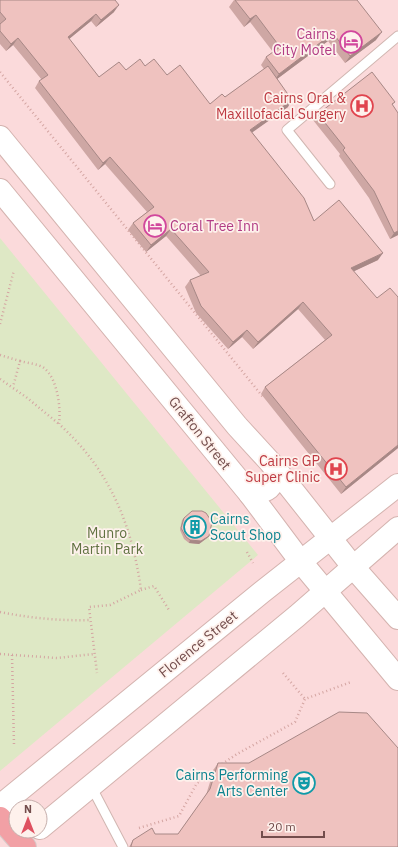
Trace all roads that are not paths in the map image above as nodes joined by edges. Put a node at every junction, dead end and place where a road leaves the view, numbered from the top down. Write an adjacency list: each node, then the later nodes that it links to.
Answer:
1 (398, 36): 3 (lane)
2 (0, 137): 5 (street)
3 (330, 184)
4 (0, 190): 7 (street, Grafton Street)
5 (276, 469): 7 (street); 9 (street)
6 (398, 485): 9 (street, Florence Street)
7 (250, 494): 10 (street, Grafton Street)
8 (398, 528): 11 (street)
9 (332, 538): 10 (street, Florence Street); 11 (street)
10 (301, 562): 12 (street, Grafton Street); 16 (street, Florence Street)
11 (354, 568): 12 (street); 13 (street)
12 (326, 592): 14 (street, Grafton Street); 15 (street)
13 (398, 618)
14 (398, 679)
15 (91, 786): 18 (street); 20 (lane)
16 (0, 806)
17 (0, 818): 19 (highway)
18 (48, 821)
19 (27, 840)
20 (123, 847)

